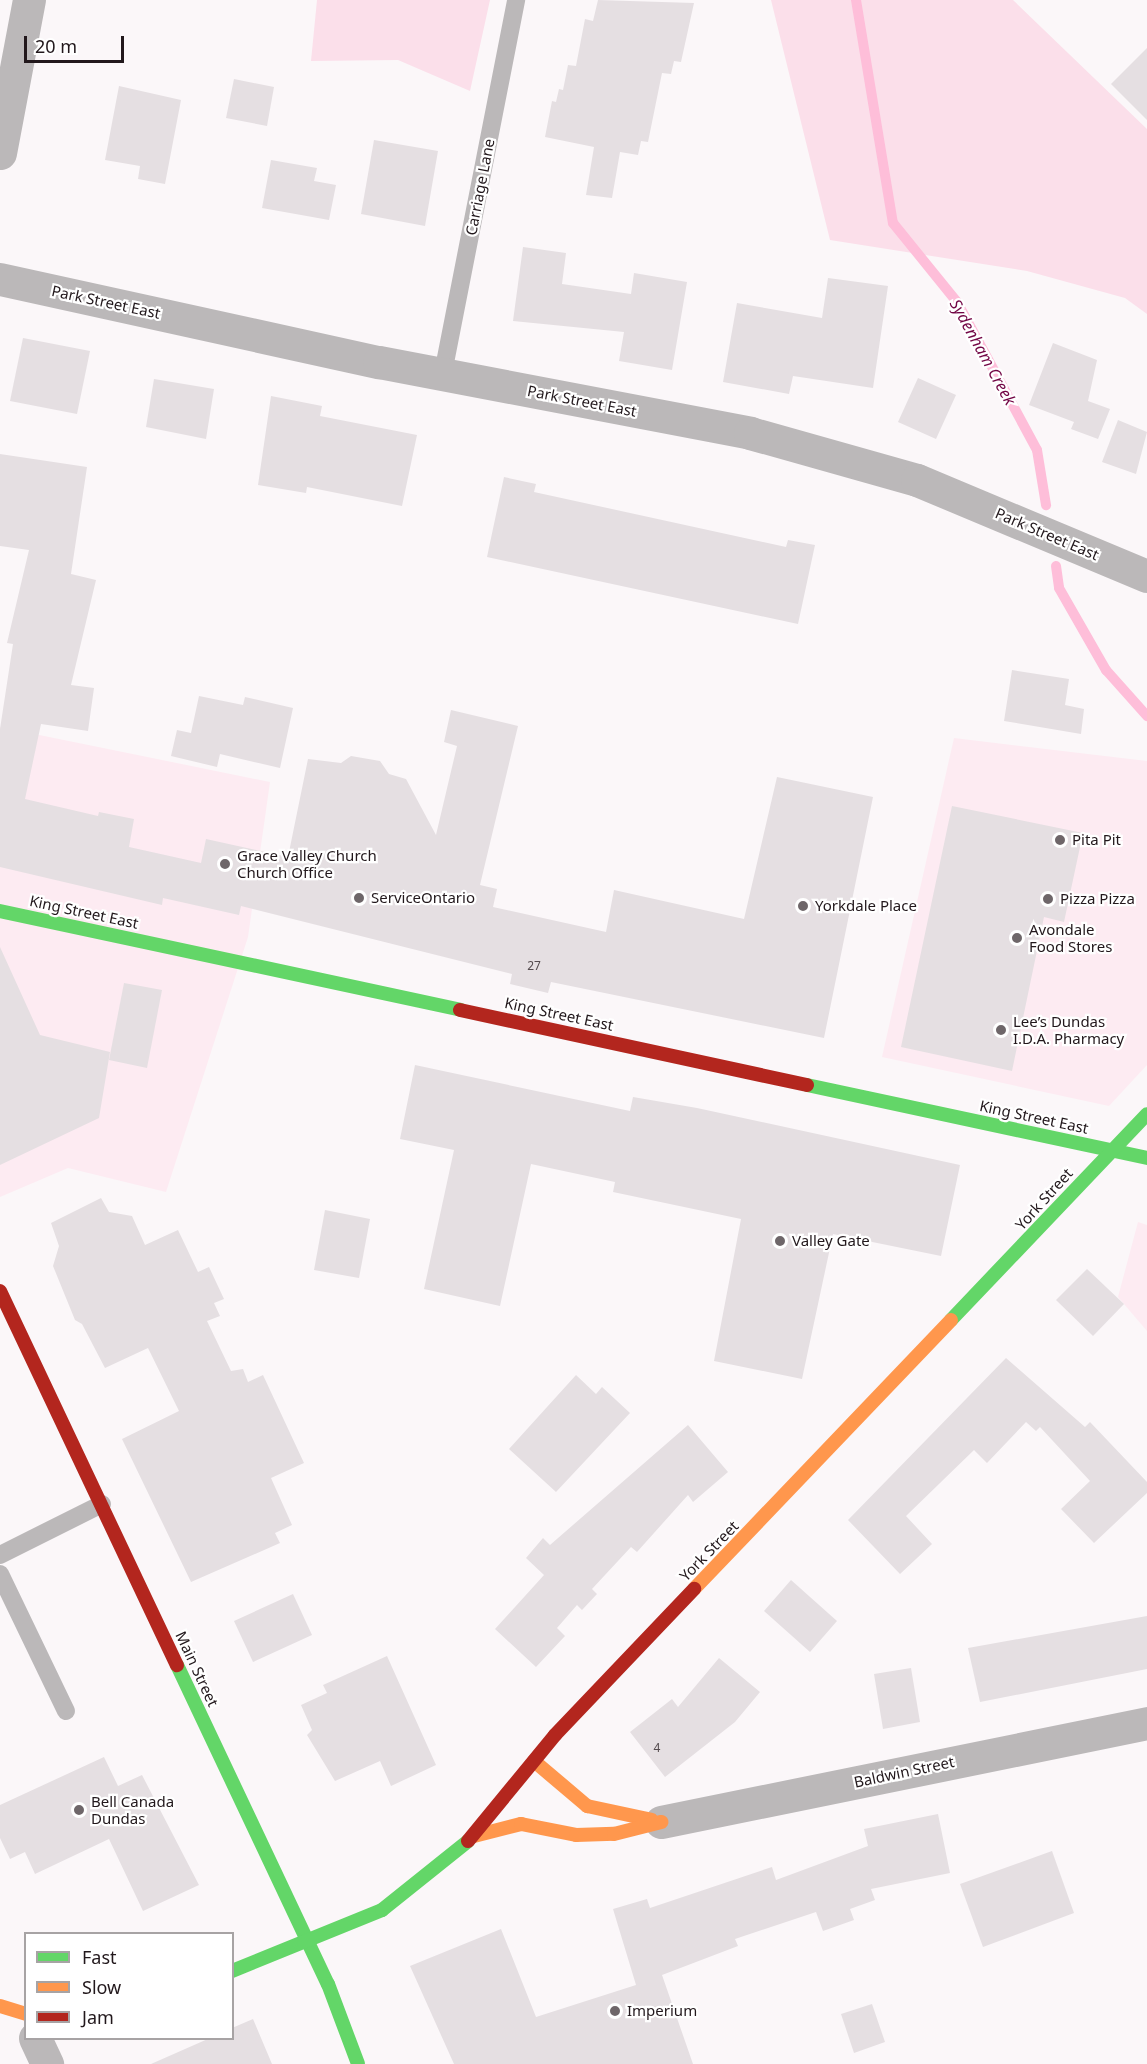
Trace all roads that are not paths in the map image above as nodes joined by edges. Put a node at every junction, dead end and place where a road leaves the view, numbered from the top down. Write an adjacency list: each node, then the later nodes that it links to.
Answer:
1 (29, 0): 3 (street)
2 (516, 0): 5 (lane, Carriage Lane)
3 (0, 153)
4 (0, 279): 5 (street, Park Street East)
5 (443, 373): 6 (street, Park Street East)
6 (1147, 576)
7 (0, 911): 9 (main road, King Street East)
8 (1147, 1114): 9 (main road, York Street)
9 (1111, 1150): 10 (main road, King Street East); 17 (main road, York Street)
10 (1147, 1158)
11 (0, 1292): 12 (main road, Main Street)
12 (102, 1504): 13 (lane); 20 (main road, Main Street)
13 (0, 1555)
14 (0, 1574): 15 (lane)
15 (66, 1711)
16 (1147, 1723): 18 (street, Baldwin Street)
17 (534, 1761): 18 (main road); 19 (main road, York Street)
18 (661, 1822): 19 (main road)
19 (474, 1836): 20 (main road, York Street)
20 (309, 1943): 21 (main road, York Street); 24 (main road, Main Street)
21 (234, 1970)
22 (34, 2040): 23 (street)
23 (47, 2064)
24 (358, 2064)

